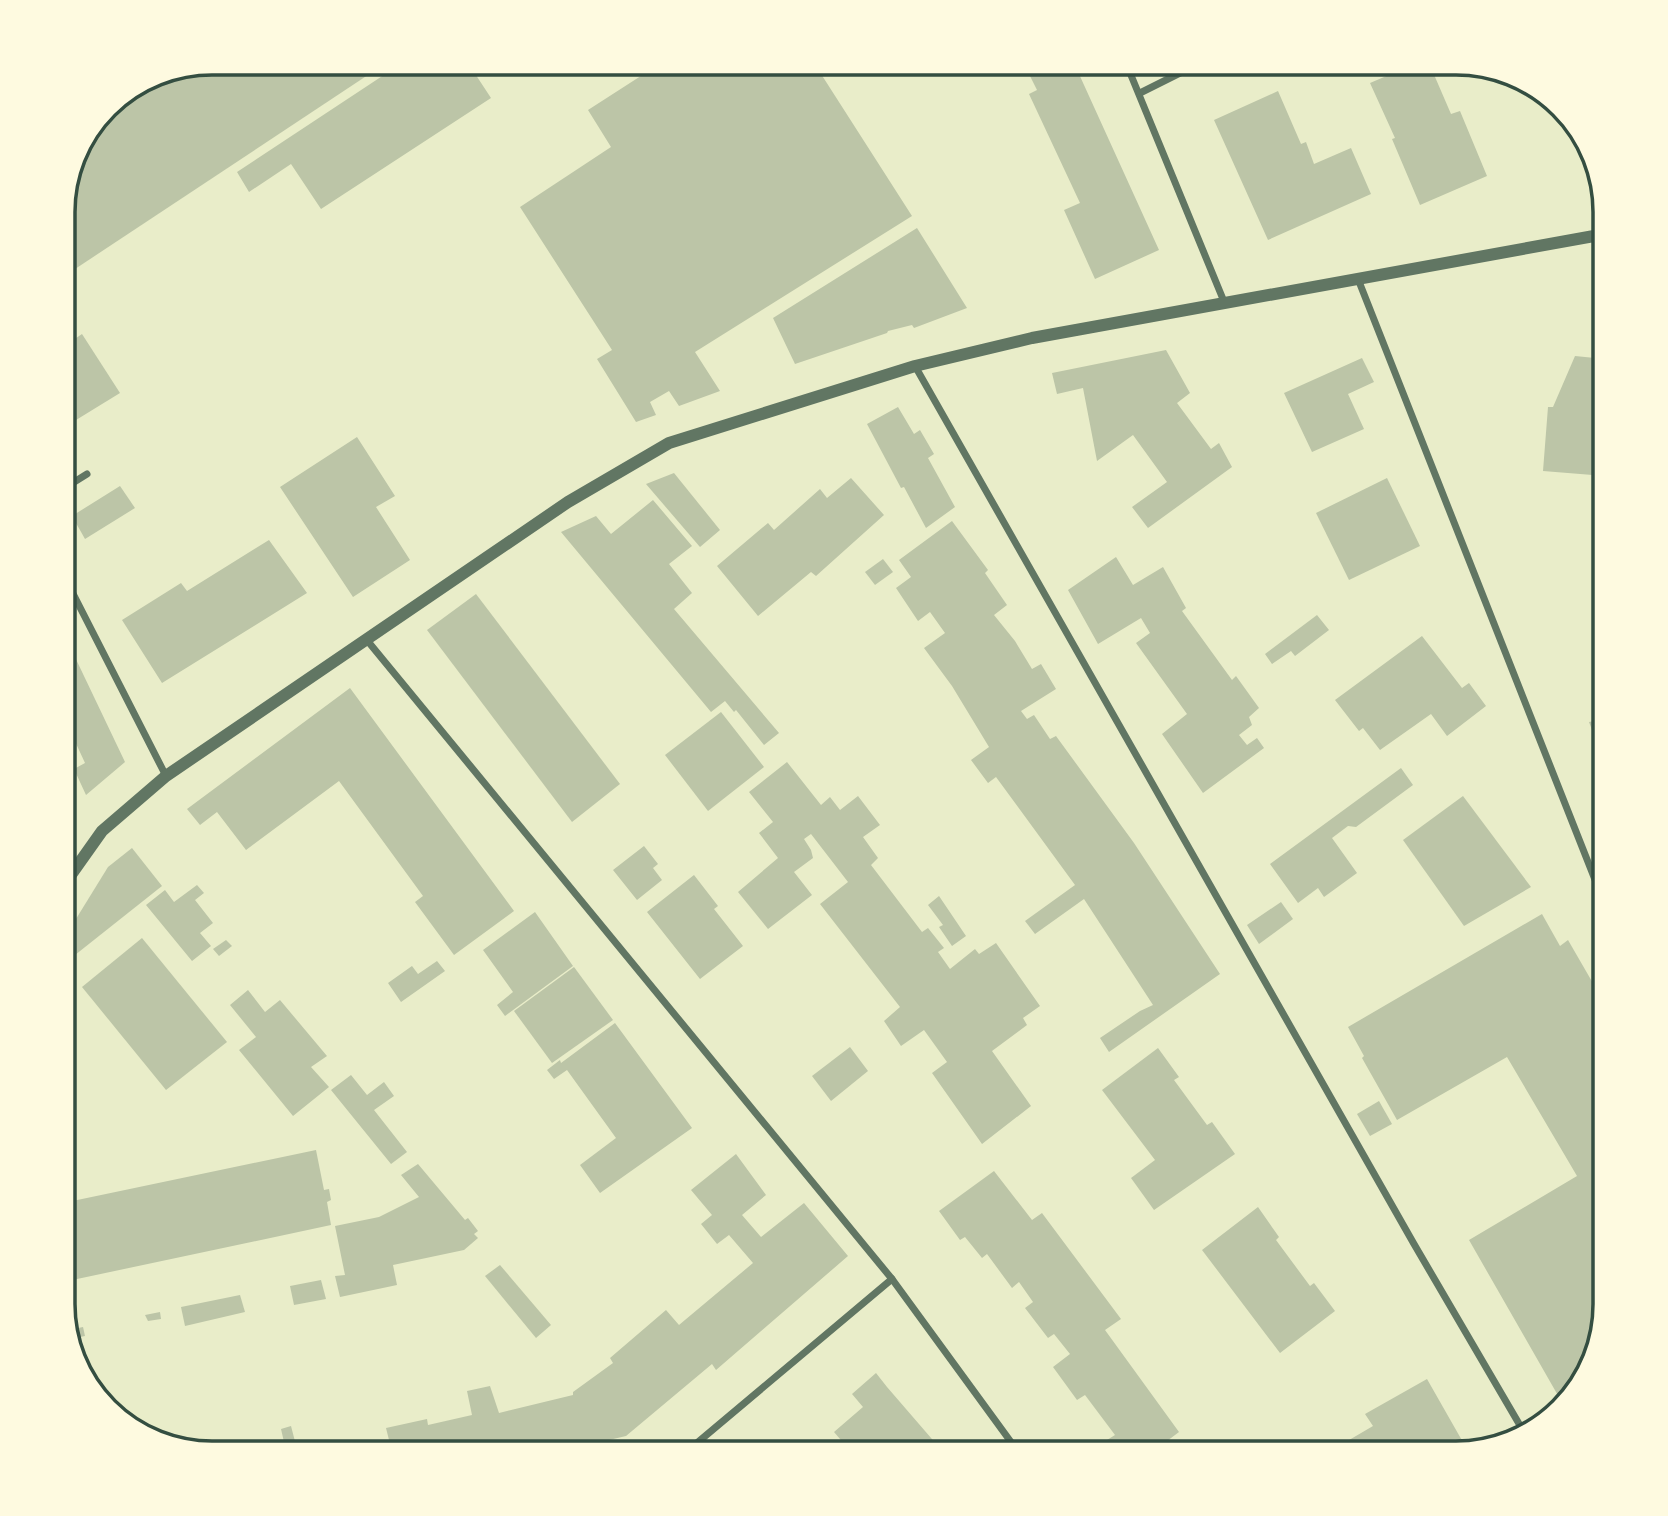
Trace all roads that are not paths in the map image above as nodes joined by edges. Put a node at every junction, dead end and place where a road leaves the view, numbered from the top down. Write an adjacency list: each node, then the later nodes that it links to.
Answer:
1 (1132, 75): 3 (street)
2 (1176, 75): 3 (street)
3 (1140, 93): 6 (street)
4 (1592, 236): 5 (street)
5 (1358, 279): 6 (street); 14 (street)
6 (1225, 305): 7 (street)
7 (915, 366): 11 (street); 16 (street)
8 (87, 474): 9 (street)
9 (76, 481)
10 (76, 599): 12 (street)
11 (366, 639): 12 (street); 15 (street)
12 (166, 776): 13 (street)
13 (76, 868)
14 (1593, 874)
15 (892, 1279): 17 (street); 18 (street)
16 (1520, 1425)
17 (699, 1441)
18 (1010, 1441)

